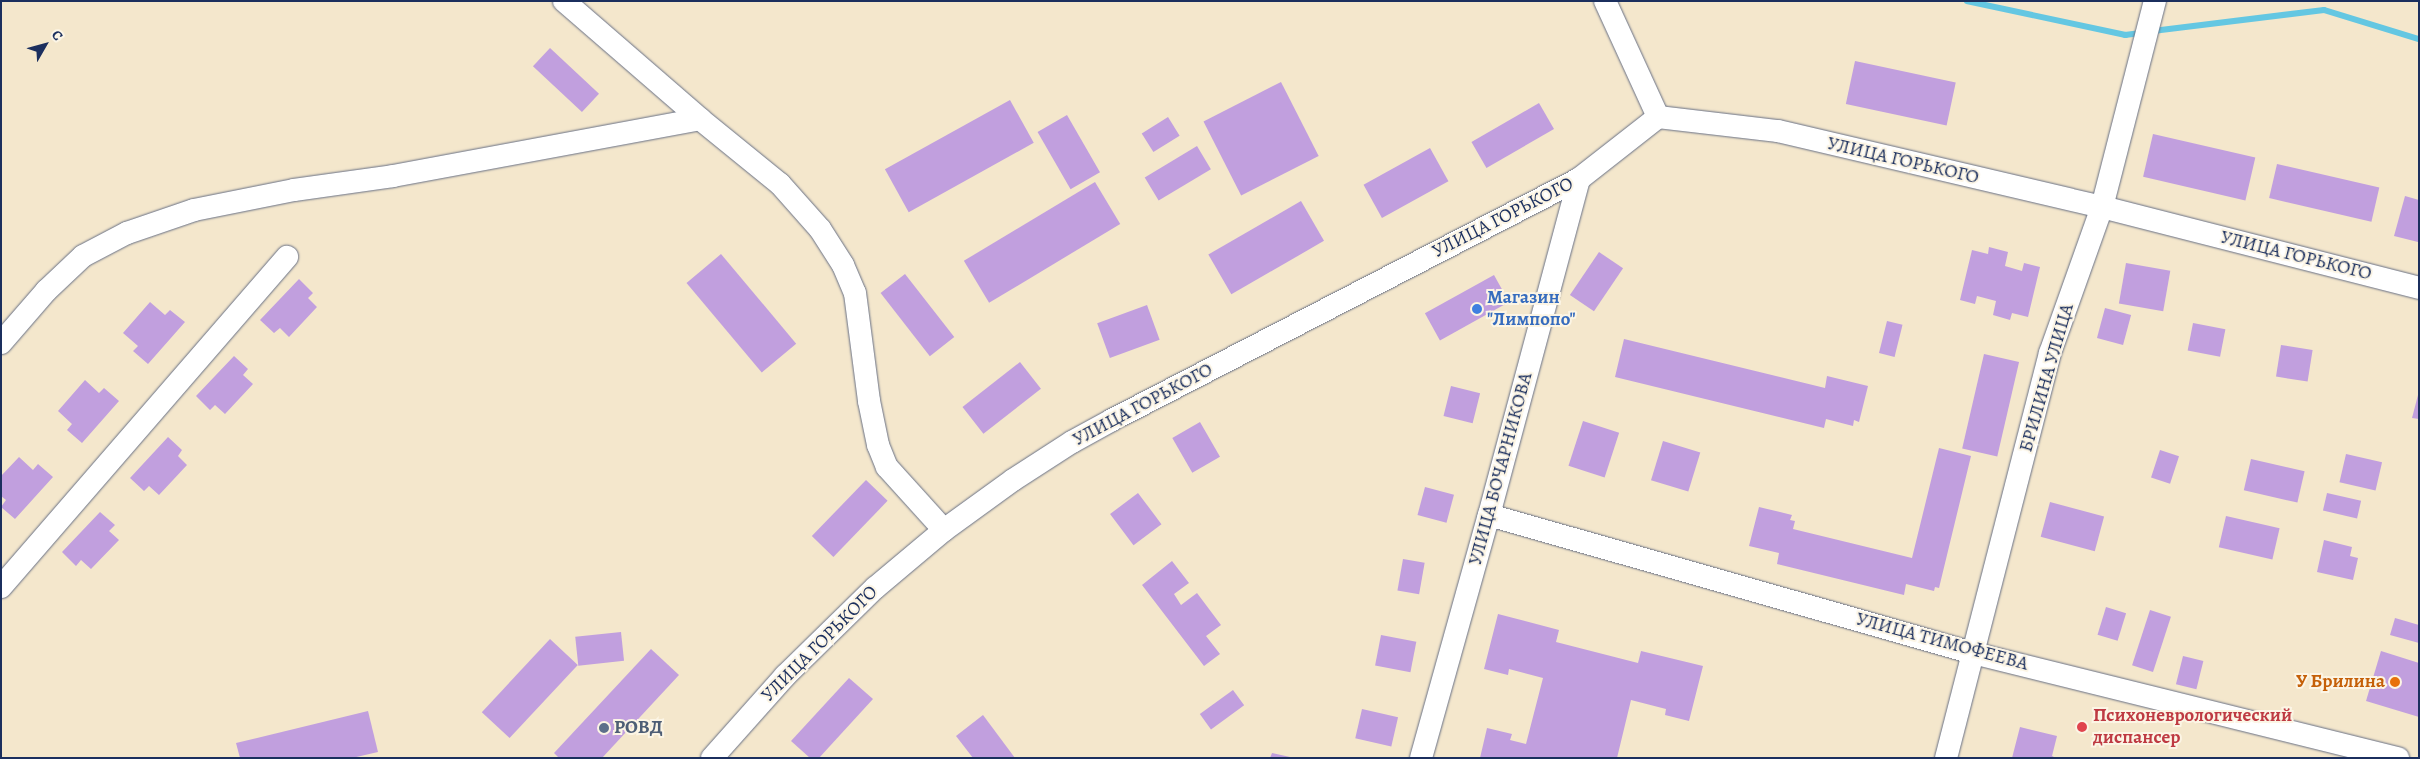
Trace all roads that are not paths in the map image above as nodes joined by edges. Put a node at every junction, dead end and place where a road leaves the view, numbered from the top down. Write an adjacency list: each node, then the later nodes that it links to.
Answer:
1 (564, 1): 5 (street)
2 (1605, 1): 4 (street)
3 (2155, 1): 7 (street, БРИЛИНА УЛИЦА)
4 (1658, 117): 6 (street, УЛИЦА ГОРЬКОГО); 7 (street, УЛИЦА ГОРЬКОГО)
5 (700, 119): 10 (street); 12 (street)
6 (1579, 179): 11 (street, УЛИЦА БОЧАРНИКОВА); 12 (street, УЛИЦА ГОРЬКОГО)
7 (2102, 207): 9 (street, УЛИЦА ГОРЬКОГО); 14 (street, БРИЛИНА УЛИЦА)
8 (287, 257): 13 (street)
9 (2419, 288)
10 (1, 343)
11 (1489, 514): 14 (street, УЛИЦА ТИМОФЕЕВА); 16 (street, УЛИЦА БОЧАРНИКОВА)
12 (944, 530): 15 (street, УЛИЦА ГОРЬКОГО)
13 (1, 587)
14 (1973, 653): 17 (street, БРИЛИНА УЛИЦА); 18 (street, УЛИЦА ТИМОФЕЕВА)
15 (712, 758)
16 (1420, 758)
17 (1946, 758)
18 (2398, 758)

